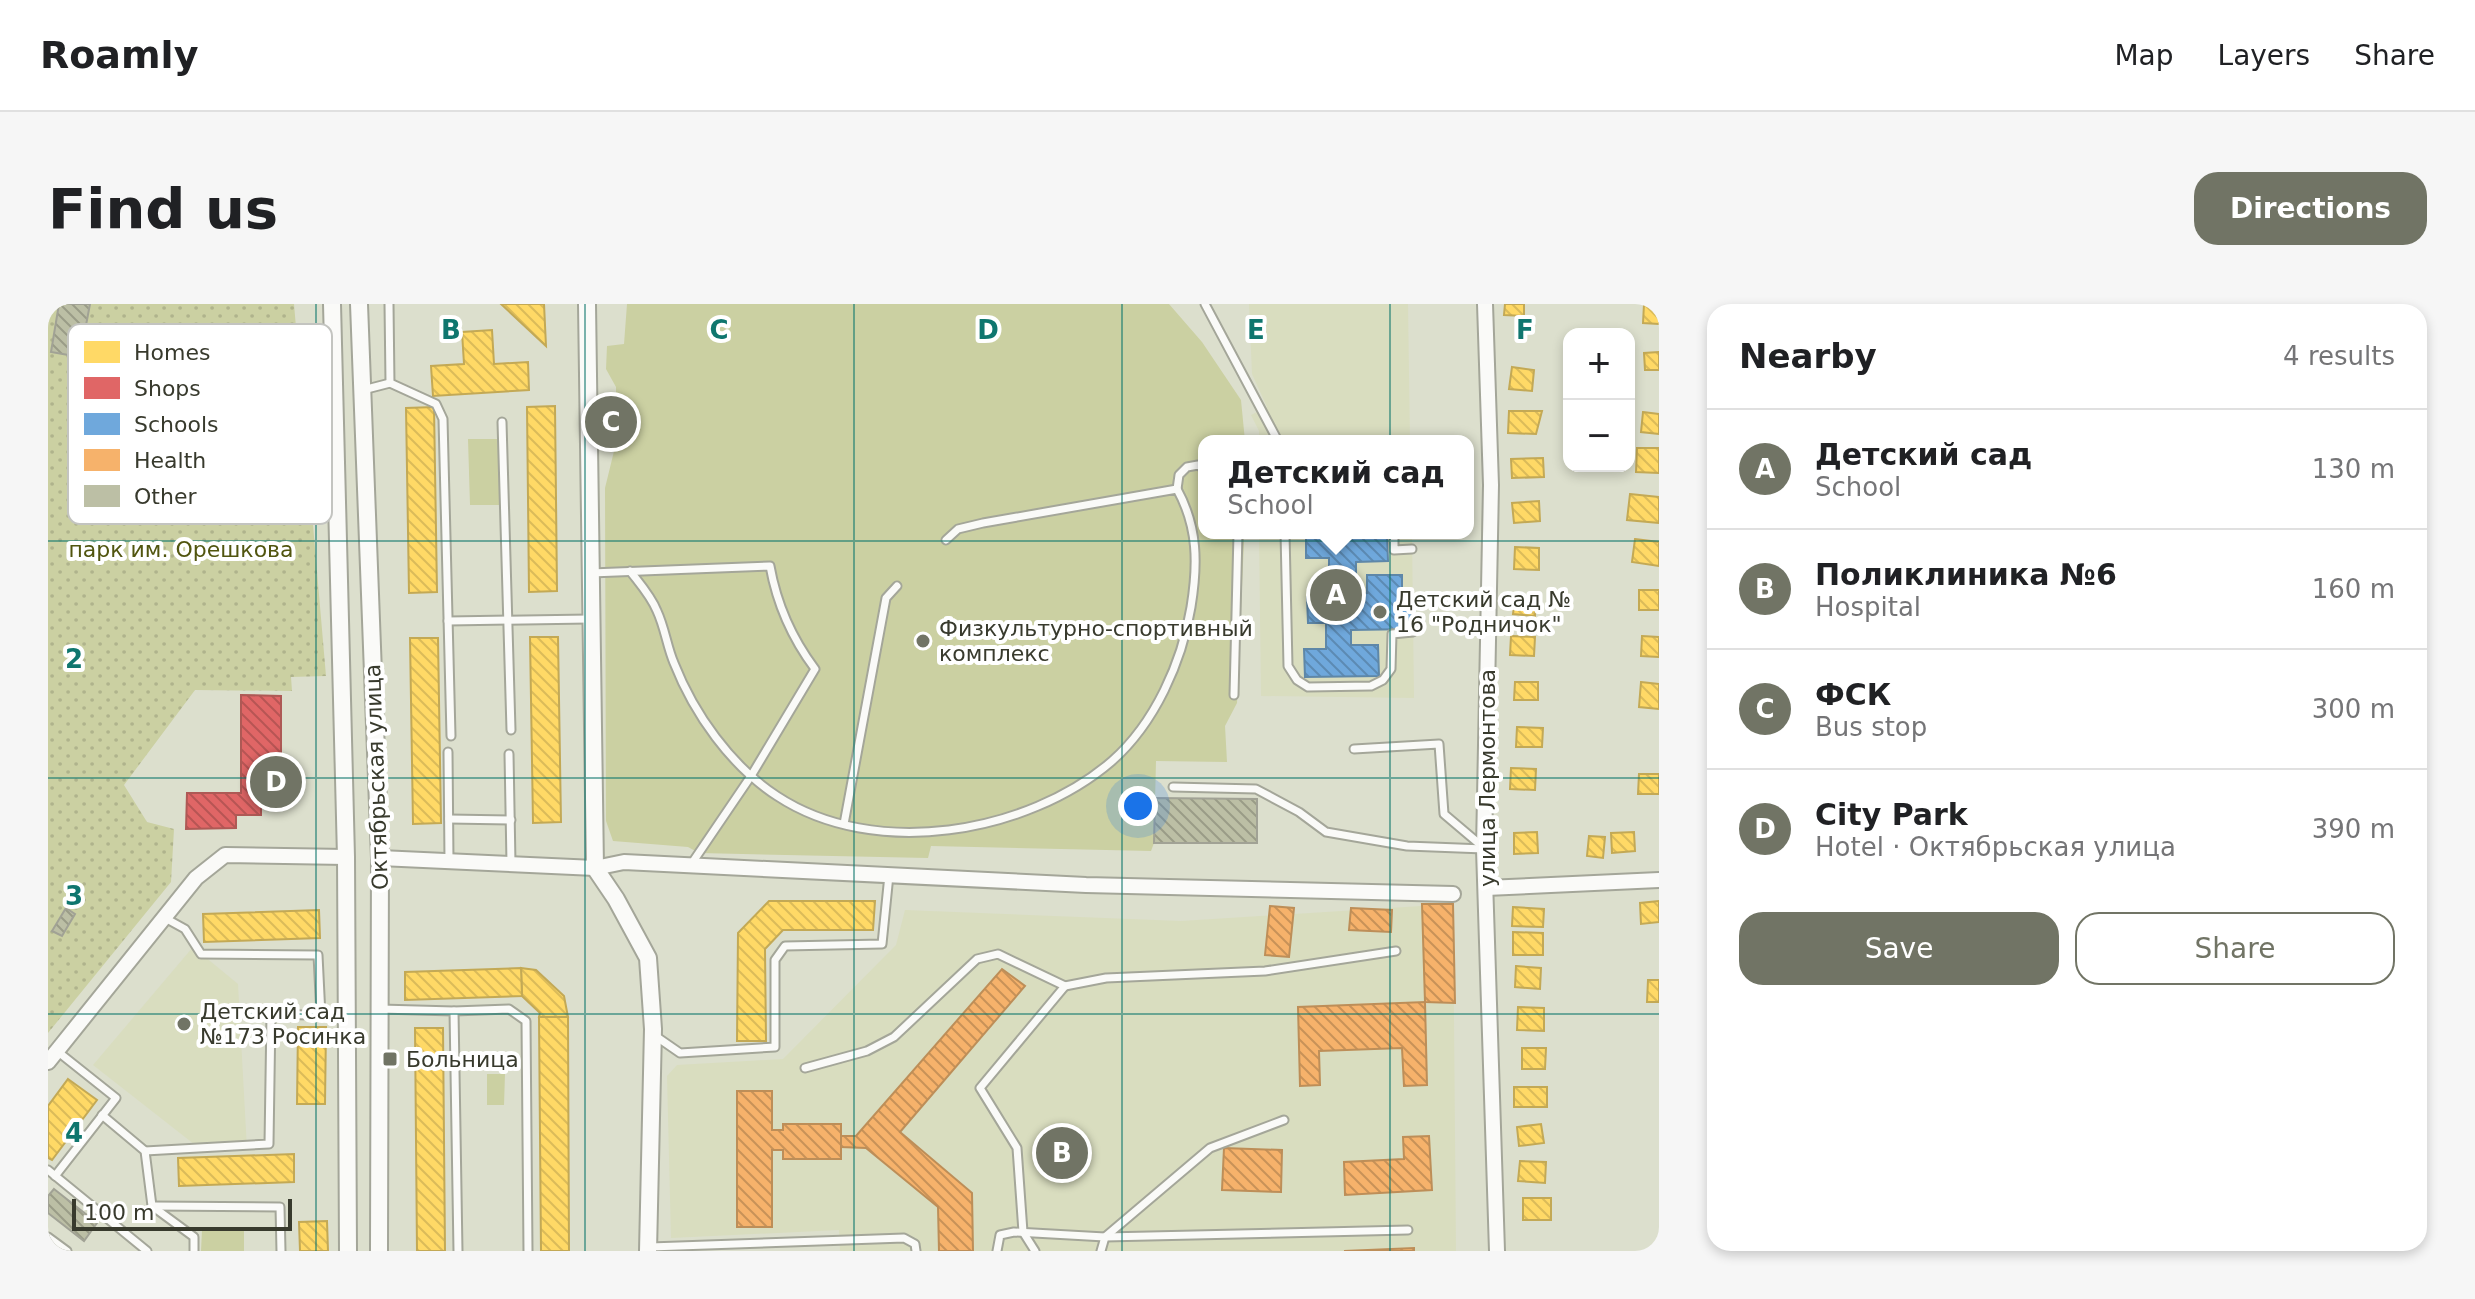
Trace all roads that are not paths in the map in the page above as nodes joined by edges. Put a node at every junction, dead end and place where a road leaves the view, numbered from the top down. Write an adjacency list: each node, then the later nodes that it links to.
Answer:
1 (332, 304): 13 (street, Октябрьская улица)
2 (359, 304): 8 (street, Октябрьская улица)
3 (389, 304): 7 (lane)
4 (587, 304): 21 (street)
5 (1205, 304): 10 (lane)
6 (1485, 304): 38 (street, улица Лермонтова)
7 (390, 383): 8 (lane); 24 (lane)
8 (363, 390): 14 (street, Октябрьская улица)
9 (502, 422): 25 (lane)
10 (1275, 435)
11 (1198, 465): 12 (lane)
12 (1177, 489): 18 (lane); 37 (lane)
13 (338, 535): 14 (street); 39 (street, Октябрьская улица)
14 (368, 536): 40 (street, Октябрьская улица)
15 (1238, 539): 27 (lane)
16 (1285, 539): 26 (lane)
17 (1394, 539): 19 (lane)
18 (946, 540)
19 (1412, 549)
20 (630, 571): 21 (lane); 33 (lane); 33 (lane)
21 (591, 573): 23 (street)
22 (897, 586): 37 (lane)
23 (592, 619): 25 (lane); 44 (street)
24 (448, 621): 25 (lane); 29 (lane)
25 (508, 621): 28 (lane)
26 (1413, 632)
27 (1234, 695)
28 (511, 730)
29 (451, 736)
30 (1354, 749): 38 (lane)
31 (448, 752): 35 (lane)
32 (509, 754): 36 (lane)
33 (751, 776): 37 (lane); 43 (lane)
34 (1173, 787): 38 (lane)
35 (449, 819): 36 (lane); 41 (lane)
36 (511, 820): 42 (lane)
37 (844, 824)
38 (1484, 849): 47 (street, улица Лермонтова)
39 (346, 857): 49 (street); 55 (street, Октябрьская улица)
40 (380, 858): 41 (street); 52 (street, Октябрьская улица)
41 (449, 861): 42 (street)
42 (511, 864): 44 (street)
43 (690, 865): 44 (street); 45 (street)
44 (595, 868): 56 (street)
45 (889, 875): 48 (street); 56 (lane)
46 (1659, 880): 47 (street)
47 (1486, 888): 81 (street, улица Лермонтова)
48 (1453, 894)
49 (165, 918): 54 (lane); 57 (street)
50 (1396, 951): 51 (lane)
51 (1065, 986): 58 (lane); 65 (lane)
52 (380, 1009): 53 (lane); 74 (street, Октябрьская улица)
53 (454, 1011): 75 (lane); 76 (lane)
54 (321, 1016): 55 (lane); 61 (lane)
55 (347, 1016): 73 (street, Октябрьская улица)
56 (653, 1035): 68 (street)
57 (53, 1057): 59 (lane)
58 (805, 1068)
59 (102, 1115): 61 (lane); 62 (lane)
60 (1284, 1120): 67 (lane)
61 (145, 1151): 63 (lane)
62 (52, 1173): 70 (lane)
63 (152, 1206): 71 (lane); 72 (lane)
64 (1408, 1230): 67 (lane)
65 (1023, 1232): 67 (lane); 78 (lane); 79 (lane)
66 (48, 1237): 69 (lane)
67 (1105, 1237): 80 (lane)
68 (648, 1249): 77 (lane)
69 (67, 1251)
70 (147, 1251)
71 (194, 1251)
72 (281, 1251)
73 (348, 1251)
74 (379, 1251)
75 (458, 1251)
76 (528, 1251)
77 (916, 1251)
78 (997, 1251)
79 (1035, 1251)
80 (1101, 1251)
81 (1497, 1251)

